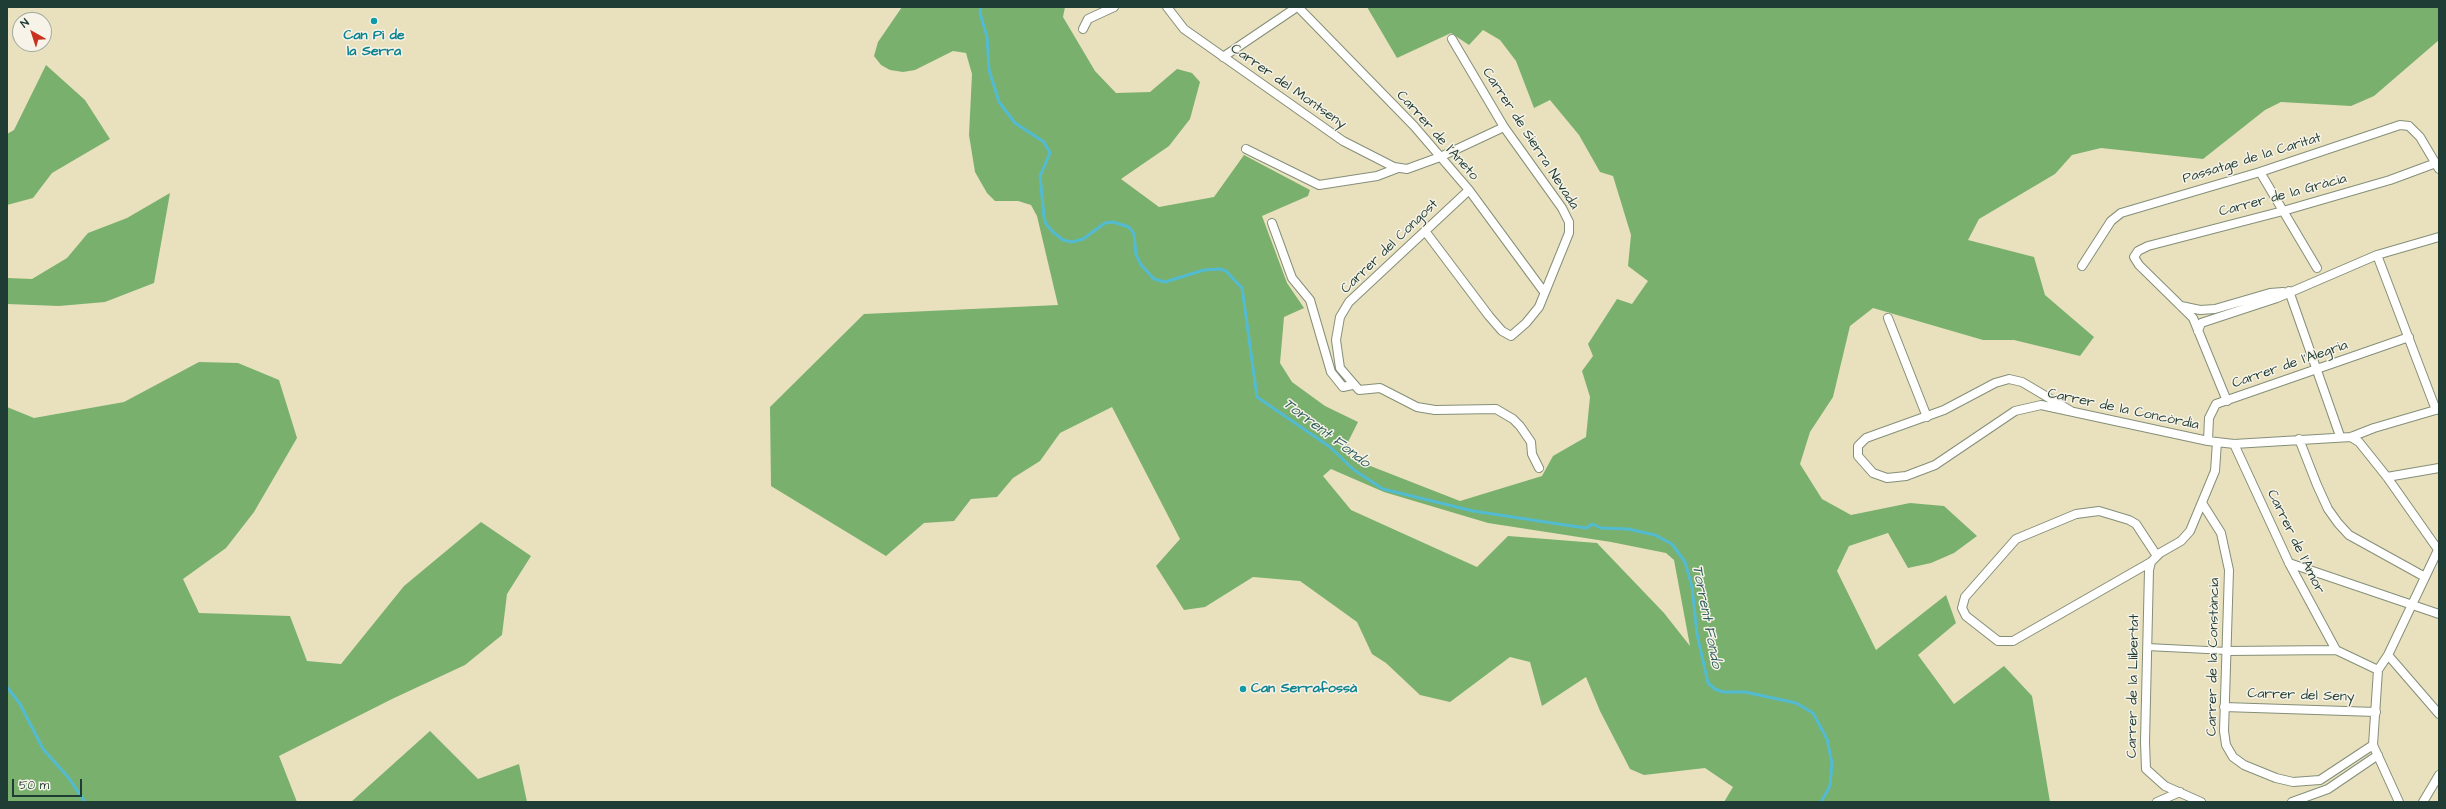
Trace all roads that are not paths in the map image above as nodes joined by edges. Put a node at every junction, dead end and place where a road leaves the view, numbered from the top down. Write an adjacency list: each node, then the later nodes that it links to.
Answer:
1 (1114, 7): 4 (street)
2 (1167, 7): 6 (street, Carrer del Montseny)
3 (1297, 7): 6 (street); 9 (street, Carrer de l'Aneto)
4 (1083, 29)
5 (1452, 39): 7 (street, Carrer de Sierra Nevada)
6 (1223, 57): 11 (street, Carrer del Montseny)
7 (1504, 127): 9 (street); 22 (street, Carrer de Sierra Nevada)
8 (1246, 149): 11 (street)
9 (1440, 157): 11 (street); 13 (street, Carrer de l'Aneto)
10 (2437, 166): 12 (street, Passatge de la Caritat); 14 (street, Carrer de la Gràcia)
11 (1403, 168)
12 (2260, 172): 14 (street); 19 (street, Passatge de la Caritat)
13 (1468, 190): 16 (street, Carrer del Congost); 22 (street, Carrer de l'Aneto)
14 (2283, 211): 20 (street); 23 (street, Carrer de la Gràcia)
15 (1272, 223): 28 (street)
16 (1425, 231): 22 (street, Carrer de Sierra Nevada); 28 (street, Carrer del Congost)
17 (2439, 237): 18 (street)
18 (2377, 255): 21 (street); 26 (street)
19 (2082, 266)
20 (2317, 268)
21 (2289, 291): 23 (street); 25 (street); 27 (street)
22 (1544, 292)
23 (2181, 306): 25 (street)
24 (1888, 318): 32 (street)
25 (2198, 331): 29 (street)
26 (2409, 337): 27 (street, Carrer de l'Alegria); 30 (street)
27 (2317, 369): 29 (street, Carrer de l'Alegria); 33 (street)
28 (1352, 385): 39 (street)
29 (2227, 401): 36 (street, Carrer de l'Alegria)
30 (2438, 410): 34 (street)
31 (2071, 411): 32 (street); 32 (street, Carrer de la Concòrdia); 36 (street, Carrer de la Concòrdia)
32 (1927, 417)
33 (2340, 436): 34 (street, Carrer de la Concòrdia); 35 (street, Carrer de la Concòrdia)
34 (2351, 437): 41 (street)
35 (2299, 439): 38 (street, Carrer de la Concòrdia); 46 (street)
36 (2208, 441): 37 (street, Carrer de la Concòrdia)
37 (2217, 442): 38 (street, Carrer de la Concòrdia); 42 (street)
38 (2234, 444): 45 (street, Carrer de l'Amor)
39 (1539, 468)
40 (2439, 468): 41 (street)
41 (2388, 477): 43 (street)
42 (2202, 503): 44 (street); 51 (street, Carrer de la Constància)
43 (2438, 551): 46 (street)
44 (2154, 559): 44 (street); 49 (street, Carrer de la Llibertat)
45 (2289, 563): 47 (street); 50 (street, Carrer de l'Amor)
46 (2425, 577): 47 (street)
47 (2411, 603): 48 (street); 52 (street)
48 (2439, 614)
49 (2147, 647): 51 (street); 60 (street, Carrer de la Llibertat)
50 (2336, 650): 51 (street); 53 (street)
51 (2227, 651): 54 (street, Carrer de la Constància)
52 (2388, 655): 53 (street); 56 (street)
53 (2378, 670): 55 (street)
54 (2224, 707): 55 (street, Carrer del Seny); 57 (street, Carrer de la Constància)
55 (2376, 712): 57 (street)
56 (2439, 714)
57 (2373, 745): 58 (street)
58 (2378, 755): 63 (street); 64 (street)
59 (2439, 775): 65 (street)
60 (2180, 792): 61 (street); 62 (street, Carrer de la Llibertat)
61 (2158, 802)
62 (2201, 802)
63 (2292, 802)
64 (2399, 802)
65 (2423, 802)

